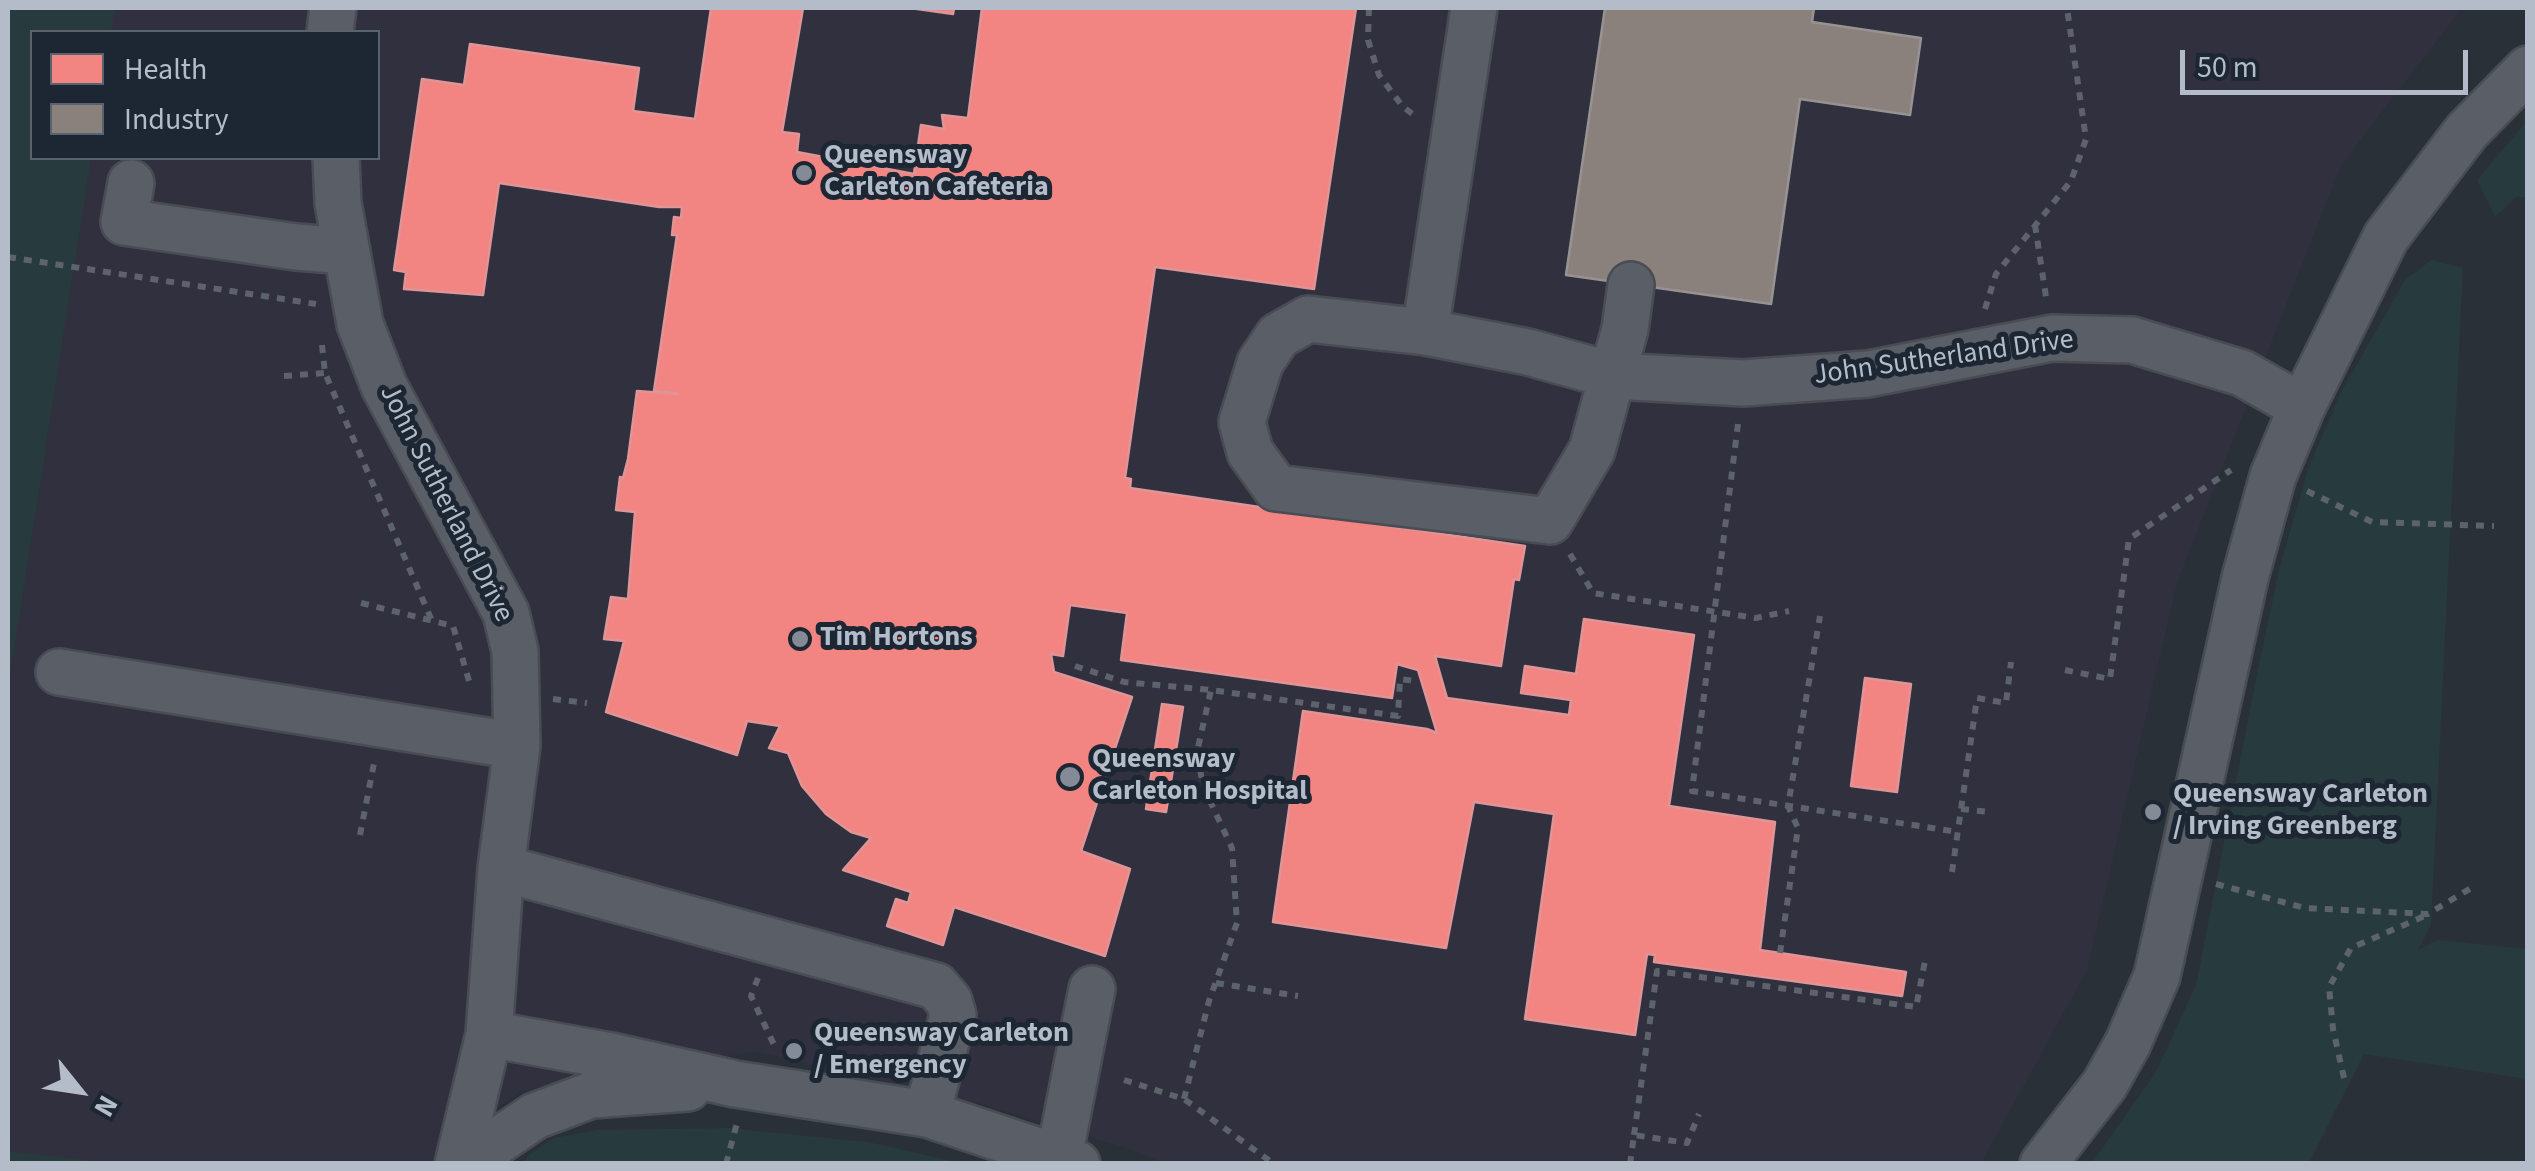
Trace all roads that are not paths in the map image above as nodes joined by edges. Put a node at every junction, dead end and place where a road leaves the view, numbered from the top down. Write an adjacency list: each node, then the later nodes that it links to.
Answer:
1 (1474, 8): 7 (street)
2 (2528, 69): 9 (street)
3 (336, 160): 5 (street, John Sutherland Drive)
4 (131, 183): 5 (street)
5 (346, 251): 11 (street, John Sutherland Drive)
6 (1631, 284): 8 (street)
7 (1426, 332): 8 (street, John Sutherland Drive); 8 (street, John Sutherland Drive)
8 (1614, 376): 9 (street, John Sutherland Drive)
9 (2302, 407): 19 (street)
10 (59, 672): 11 (street)
11 (516, 746): 12 (street, John Sutherland Drive)
12 (501, 868): 14 (street, John Sutherland Drive); 16 (street)
13 (1092, 989): 17 (street)
14 (489, 1034): 15 (street, John Sutherland Drive); 18 (street, John Sutherland Drive)
15 (737, 1098): 16 (street, John Sutherland Drive); 18 (street, John Sutherland Drive)
16 (927, 1114): 17 (street, John Sutherland Drive)
17 (1068, 1160)
18 (461, 1164)
19 (2044, 1164)

